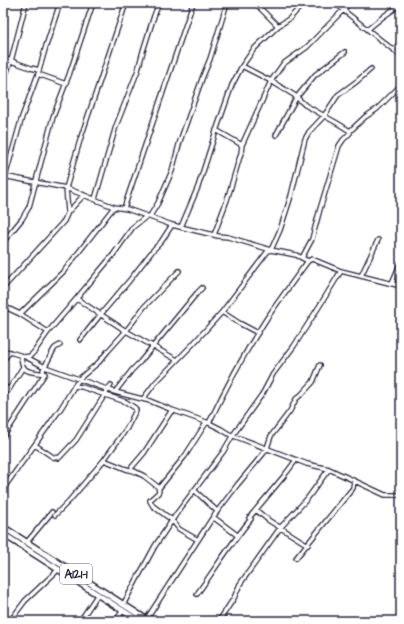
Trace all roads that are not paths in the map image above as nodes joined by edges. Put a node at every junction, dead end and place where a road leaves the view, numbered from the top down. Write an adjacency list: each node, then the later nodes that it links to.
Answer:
1 (26, 3): 21 (street)
2 (60, 3): 24 (street)
3 (93, 3): 27 (street)
4 (126, 3): 40 (street)
5 (159, 3): 42 (street)
6 (194, 3): 44 (street)
7 (227, 3): 46 (street)
8 (256, 3): 14 (street)
9 (304, 3): 14 (street)
10 (336, 3): 13 (street)
11 (350, 3): 13 (street)
12 (401, 4): 15 (street)
13 (343, 10): 15 (street); 25 (street)
14 (278, 26): 22 (street)
15 (368, 29): 17 (street)
16 (401, 42): 17 (street)
17 (394, 50): 19 (street)
18 (345, 52): 31 (street)
19 (401, 56)
20 (3, 58): 21 (street)
21 (11, 61): 24 (street); 26 (street)
22 (242, 66): 25 (street); 33 (street)
23 (371, 69): 32 (street)
24 (38, 72): 27 (street); 37 (street)
25 (271, 81): 31 (street); 36 (street)
26 (3, 82)
27 (66, 84): 38 (street)
28 (401, 85): 29 (street)
29 (397, 89): 30 (street); 34 (street)
30 (401, 92)
31 (296, 98): 32 (street); 35 (street)
32 (324, 116): 34 (street); 52 (street)
33 (216, 130): 36 (street); 48 (street)
34 (350, 131): 53 (street)
35 (276, 135)
36 (242, 145): 49 (street)
37 (4, 177): 38 (street); 39 (street)
38 (35, 182): 40 (street); 51 (street)
39 (3, 184)
40 (66, 188): 41 (street); 45 (street)
41 (84, 195): 42 (street); 45 (street)
42 (95, 199): 43 (street)
43 (114, 207): 44 (street); 66 (street)
44 (124, 208): 46 (street)
45 (68, 212): 61 (street)
46 (149, 216): 47 (street); 63 (street)
47 (172, 225): 48 (street); 67 (street)
48 (181, 227): 49 (street)
49 (214, 235): 52 (street)
50 (378, 240): 58 (street)
51 (3, 242)
52 (270, 250): 53 (street); 65 (street)
53 (302, 258): 54 (street)
54 (308, 261): 56 (street); 70 (street)
55 (401, 262): 59 (street)
56 (341, 270): 58 (street); 99 (street)
57 (179, 271): 68 (street)
58 (361, 276): 59 (street)
59 (392, 284): 60 (street)
60 (401, 286)
61 (3, 288)
62 (202, 288): 73 (street)
63 (77, 299): 67 (street); 69 (street)
64 (3, 306): 66 (street)
65 (222, 312): 70 (street); 79 (street)
66 (20, 314): 69 (street)
67 (100, 314): 68 (street); 71 (street)
68 (126, 331): 73 (street); 83 (street)
69 (48, 332): 77 (street)
70 (258, 333): 97 (street)
71 (80, 340)
72 (60, 345): 82 (street)
73 (154, 346): 79 (street); 91 (street)
74 (3, 350): 75 (street)
75 (10, 352): 76 (street); 78 (street)
76 (21, 356): 77 (street); 81 (street)
77 (26, 357): 82 (street)
78 (3, 360)
79 (177, 360): 94 (street)
80 (320, 365): 102 (street)
81 (23, 367): 82 (street); 86 (street)
82 (44, 371): 83 (street); 100 (street)
83 (80, 378): 84 (street); 87 (street)
84 (92, 384): 88 (street); 89 (street)
85 (111, 384): 93 (street); 98 (street); 101 (street)
86 (12, 385): 90 (street); 92 (street)
87 (74, 386): 89 (street); 101 (street)
88 (108, 389): 91 (street); 93 (street)
89 (88, 390): 93 (street)
90 (8, 391)
91 (115, 392): 94 (street)
92 (3, 394)
93 (104, 395): 95 (street)
94 (141, 399): 95 (street); 96 (street)
95 (134, 407): 103 (street)
96 (172, 410): 97 (street); 105 (street)
97 (209, 423): 99 (street); 108 (street)
98 (83, 430)
99 (233, 436): 102 (street); 110 (street)
100 (3, 437)
101 (35, 444): 109 (street)
102 (266, 448): 104 (street); 113 (street)
103 (104, 460): 108 (street); 121 (street)
104 (296, 460): 106 (street); 112 (street)
105 (132, 467)
106 (329, 470): 107 (street); 117 (street)
107 (354, 481): 111 (street); 122 (street)
108 (159, 488): 115 (street)
109 (3, 489)
110 (194, 490): 113 (street); 115 (street)
111 (401, 495)
112 (256, 510): 117 (street); 119 (street)
113 (218, 511): 114 (street)
114 (213, 517): 119 (street); 120 (street)
115 (172, 520): 120 (street); 127 (street)
116 (3, 527): 121 (highway, A121-1)
117 (280, 528): 122 (street); 133 (street)
118 (3, 534): 124 (highway, A121-1)
119 (237, 536): 126 (street)
120 (198, 540): 128 (street)
121 (27, 542): 127 (highway, A121-1)
122 (308, 545): 123 (street)
123 (296, 558)
124 (59, 569): 125 (highway, A121-1); 129 (street)
125 (98, 594): 127 (highway, A121-1); 130 (street)
126 (197, 594)
127 (123, 608): 128 (highway, A121-1); 131 (street); 132 (highway, A121-1)
128 (148, 620)
129 (10, 621)
130 (80, 621)
131 (116, 621)
132 (139, 621)
133 (219, 621)

